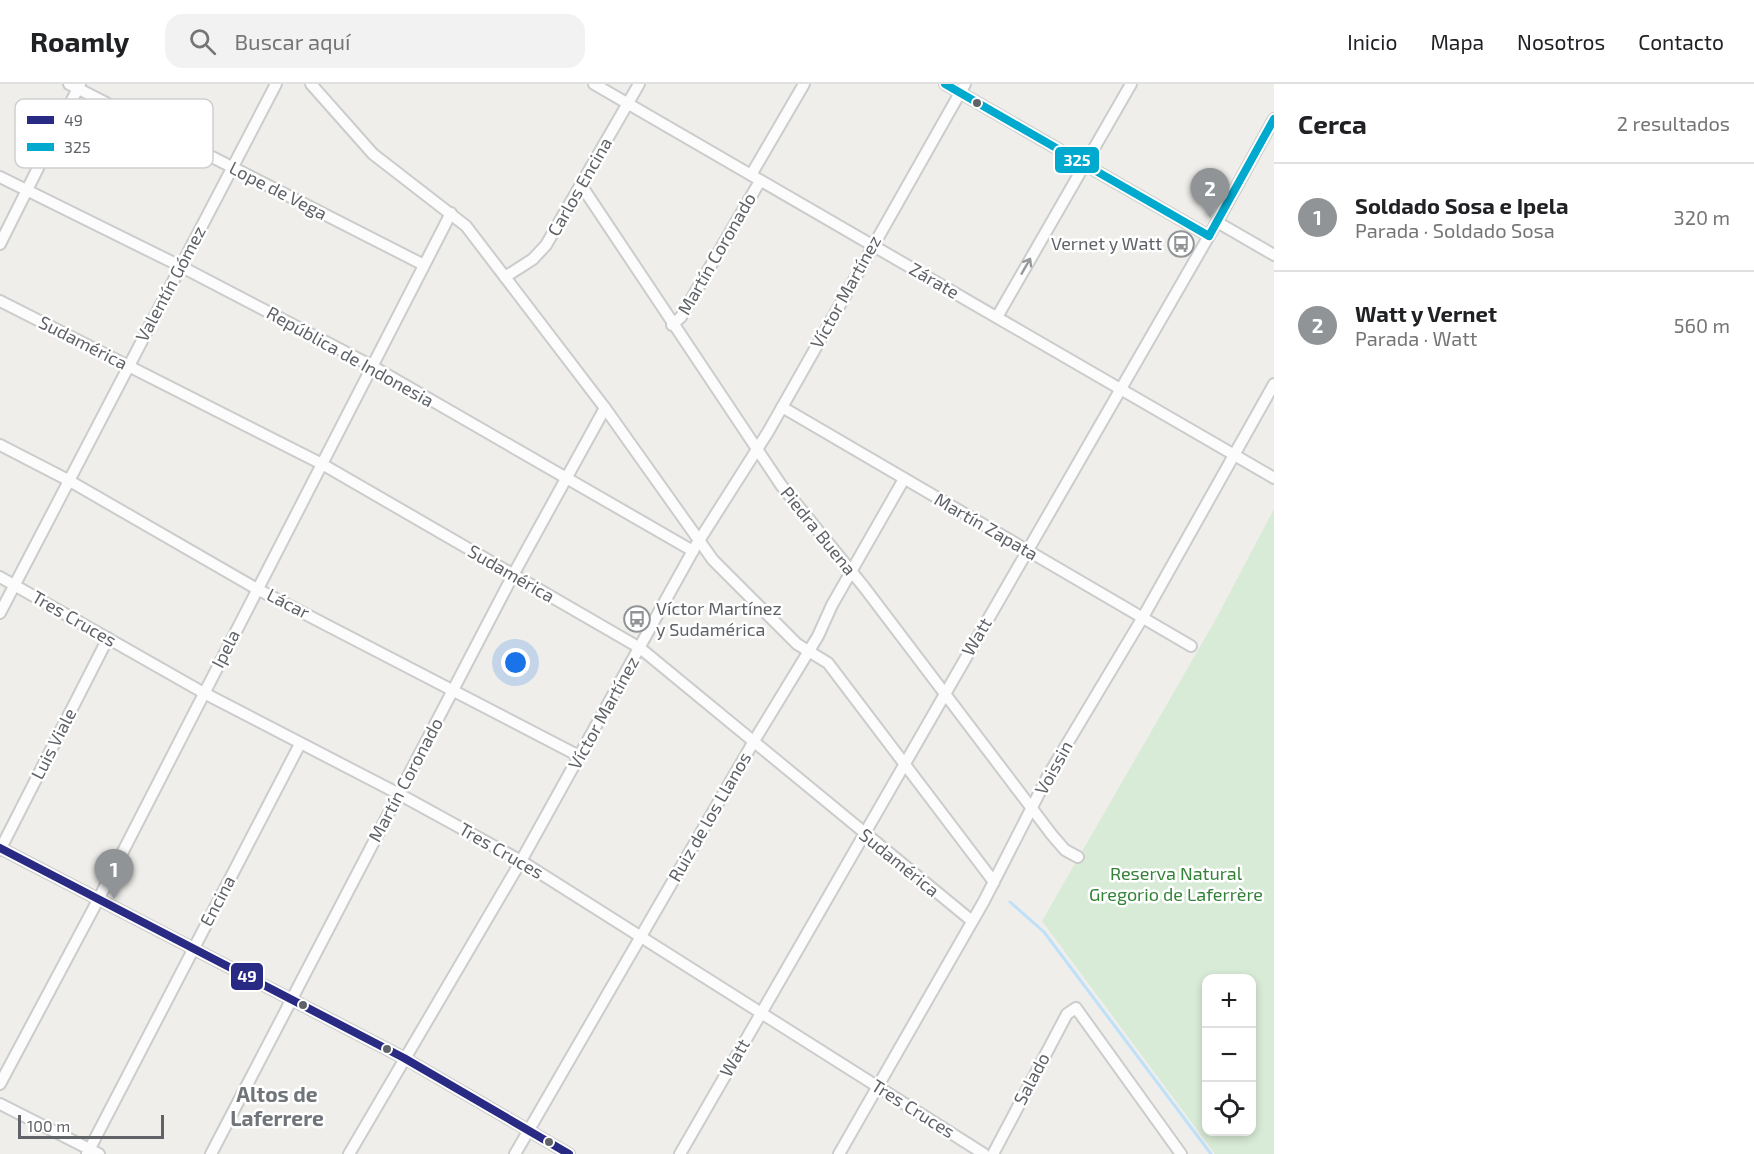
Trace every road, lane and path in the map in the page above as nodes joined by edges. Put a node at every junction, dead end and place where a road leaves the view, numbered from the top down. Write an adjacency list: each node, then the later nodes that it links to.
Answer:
1 (276, 84): 16 (street, Valentín Gómez)
2 (311, 84): 21 (street)
3 (594, 84): 11 (street, Zárate)
4 (639, 84): 11 (street, Carlos Encina)
5 (804, 84): 18 (street, Martín Coronado)
6 (945, 84): 9 (street)
7 (1131, 84): 14 (street)
8 (75, 86): 10 (street, Lope de Vega)
9 (963, 89): 14 (street); 25 (street, Víctor Martínez)
10 (100, 99)
11 (628, 104): 18 (street, Zárate); 19 (street, Carlos Encina)
12 (1274, 119): 22 (street, Watt)
13 (213, 158): 16 (street, Lope de Vega)
14 (1084, 165): 23 (street); 31 (street, one-way to 14)
15 (37, 168): 20 (street)
16 (233, 168): 27 (street, Lope de Vega); 28 (street, Valentín Gómez)
17 (0, 177): 20 (street, República de Indonesia)
18 (756, 178): 25 (street, Zárate); 32 (street, Martín Coronado)
19 (581, 185): 29 (street, Carlos Encina); 32 (street, Piedra Buena)
20 (27, 190): 24 (street); 28 (street, República de Indonesia)
21 (451, 213): 27 (street, Ipela); 29 (street)
22 (1217, 222): 23 (street, Watt); 26 (street)
23 (1209, 236): 36 (street, Watt)
24 (0, 244)
25 (872, 245): 31 (street, Zárate); 37 (street, Víctor Martínez)
26 (1274, 255)
27 (424, 265): 34 (street, Ipela)
28 (180, 266): 33 (street, Valentín Gómez); 34 (street, República de Indonesia)
29 (505, 277): 38 (street)
30 (0, 301): 33 (street, Sudamérica)
31 (997, 317): 36 (street, Zárate)
32 (672, 325): 40 (street, Piedra Buena)
33 (128, 366): 42 (street, Sudamérica); 46 (street, Valentín Gómez)
34 (372, 366): 42 (street, Ipela); 44 (street, República de Indonesia)
35 (1274, 384): 41 (street, Voissin)
36 (1120, 388): 41 (street, Zárate); 48 (street, Watt)
37 (782, 406): 40 (street, Víctor Martínez); 45 (street, Martín Zapata)
38 (605, 408): 44 (street, Martín Coronado); 47 (street)
39 (0, 445): 46 (street, Lácar)
40 (756, 450): 47 (street, Víctor Martínez); 50 (street, Piedra Buena)
41 (1234, 454): 43 (street, Zárate); 56 (street, Voissin)
42 (322, 464): 51 (street, Sudamérica); 54 (street, Ipela)
43 (1274, 478)
44 (566, 479): 49 (street, República de Indonesia); 51 (street, Martín Coronado)
45 (904, 479): 48 (street, Martín Zapata); 50 (street, Ruiz de los Llanos)
46 (68, 480): 53 (street, Valentín Gómez); 54 (street, Lácar)
47 (699, 541): 49 (street, Víctor Martínez); 60 (street)
48 (1027, 550): 56 (street, Martín Zapata); 63 (street, Watt)
49 (693, 551): 59 (street, Víctor Martínez)
50 (850, 572): 60 (street, Ruiz de los Llanos); 63 (street, Piedra Buena)
51 (513, 575): 59 (street, Sudamérica); 61 (street, Martín Coronado)
52 (0, 577): 53 (street, Tres Cruces)
53 (15, 585): 55 (street, Valentín Gómez); 57 (street, Tres Cruces)
54 (257, 589): 61 (street, Lácar); 62 (street, Ipela)
55 (0, 613)
56 (1143, 617): 58 (street, Martín Zapata); 69 (street, Voissin)
57 (108, 638): 62 (street, Tres Cruces); 71 (street, Luis Viale)
58 (1191, 646)
59 (640, 648): 64 (street, Sudamérica); 66 (street, Víctor Martínez)
60 (809, 652): 64 (street, Ruiz de los Llanos); 67 (street)
61 (453, 689): 66 (street, Lácar); 68 (street, Martín Coronado)
62 (204, 693): 65 (street, Tres Cruces); 75 (street, Ipela)
63 (945, 693): 67 (street, Watt); 69 (street, Piedra Buena)
64 (754, 741): 70 (street, Sudamérica); 77 (street, Ruiz de los Llanos)
65 (300, 744): 68 (street, Tres Cruces); 78 (street, Encina)
66 (579, 756): 73 (street, Víctor Martínez)
67 (903, 765): 70 (street, Watt); 74 (street)
68 (399, 794): 73 (street, Tres Cruces); 79 (street, Martín Coronado)
69 (1032, 807): 72 (street, Piedra Buena); 74 (street, Voissin)
70 (863, 834): 76 (street, Sudamérica); 80 (street, Watt)
71 (0, 848): 75 (street)
72 (1078, 857)
73 (521, 861): 77 (street, Tres Cruces); 81 (street, Víctor Martínez)
74 (994, 882): 76 (street, Voissin)
75 (98, 900): 78 (street); 82 (street, Ipela)
76 (972, 921): 83 (street, Voissin)
77 (641, 936): 80 (street, Tres Cruces); 85 (street, Ruiz de los Llanos)
78 (194, 947): 79 (street); 86 (street, Encina)
79 (291, 999): 81 (street); 87 (street, Martín Coronado)
80 (761, 1012): 83 (street, Tres Cruces); 91 (street, Watt)
81 (404, 1058): 85 (street); 88 (street, Víctor Martínez)
82 (0, 1084)
83 (878, 1087): 92 (street, Voissin); 93 (street, Tres Cruces)
84 (0, 1104): 86 (street)
85 (529, 1130): 89 (street, Ruiz de los Llanos); 90 (street)
86 (92, 1152)
87 (211, 1154)
88 (349, 1154)
89 (515, 1154)
90 (569, 1154)
91 (680, 1154)
92 (839, 1154)
93 (984, 1154)
94 (993, 1154): 95 (street, Salado)
95 (1181, 1154)

